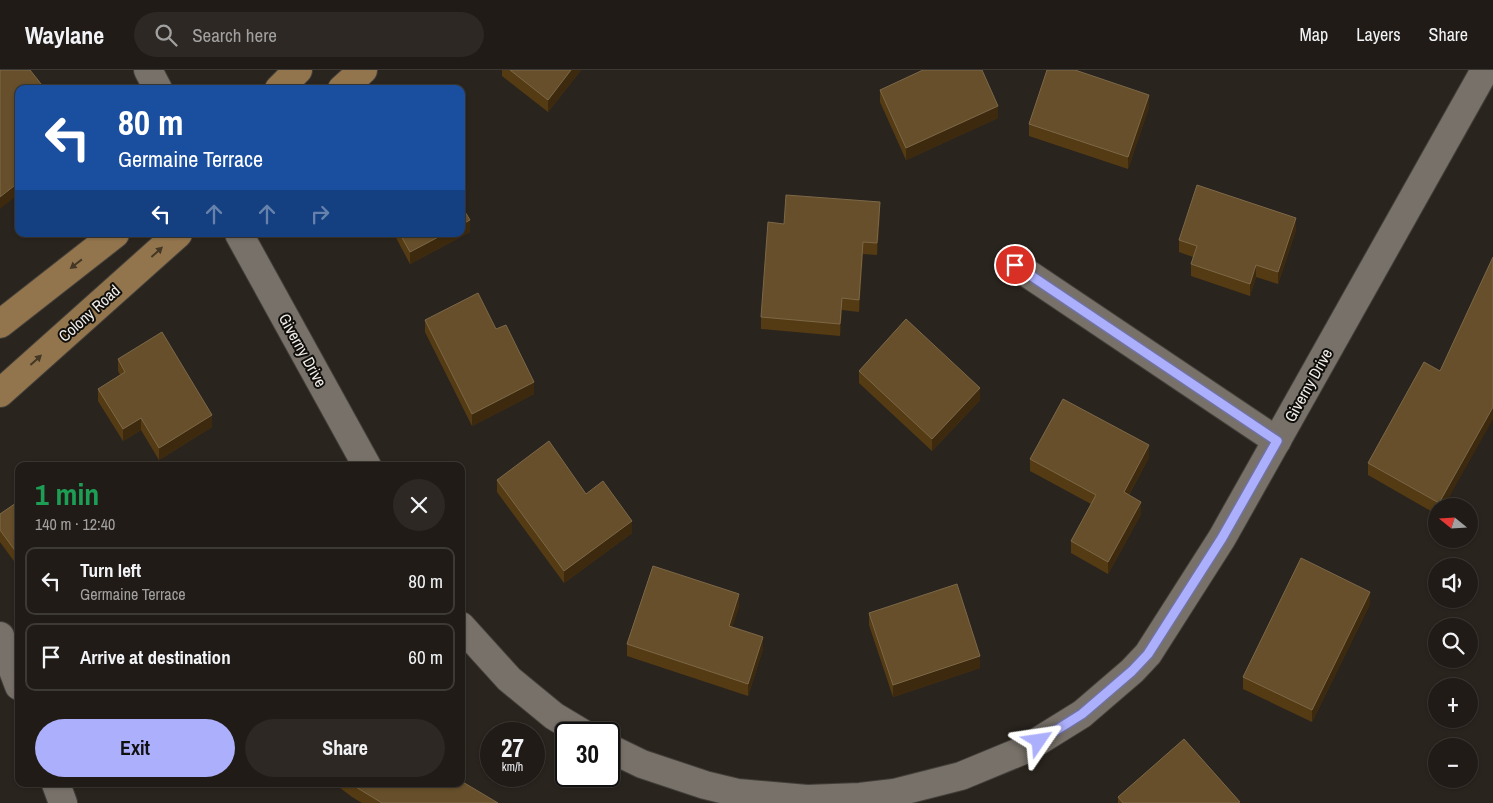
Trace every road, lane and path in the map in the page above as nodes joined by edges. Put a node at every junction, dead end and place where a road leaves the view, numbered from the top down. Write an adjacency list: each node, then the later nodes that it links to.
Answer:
1 (148, 70): 5 (street)
2 (298, 70): 6 (main road)
3 (363, 70): 7 (main road)
4 (1485, 70): 14 (street, Giverny Drive)
5 (156, 85)
6 (283, 85)
7 (346, 85)
8 (111, 237): 12 (main road, one-way to 12)
9 (175, 237): 13 (main road, Colony Road, one-way to 9)
10 (241, 237): 15 (street, Giverny Drive)
11 (1015, 265): 14 (street)
12 (0, 324)
13 (0, 393)
14 (1277, 441): 22 (street, Giverny Drive)
15 (365, 462)
16 (465, 630): 19 (street)
17 (0, 636): 18 (street)
18 (15, 675)
19 (564, 722)
20 (620, 753): 22 (street, Giverny Drive)
21 (57, 787): 23 (street)
22 (807, 801)
23 (63, 803)

